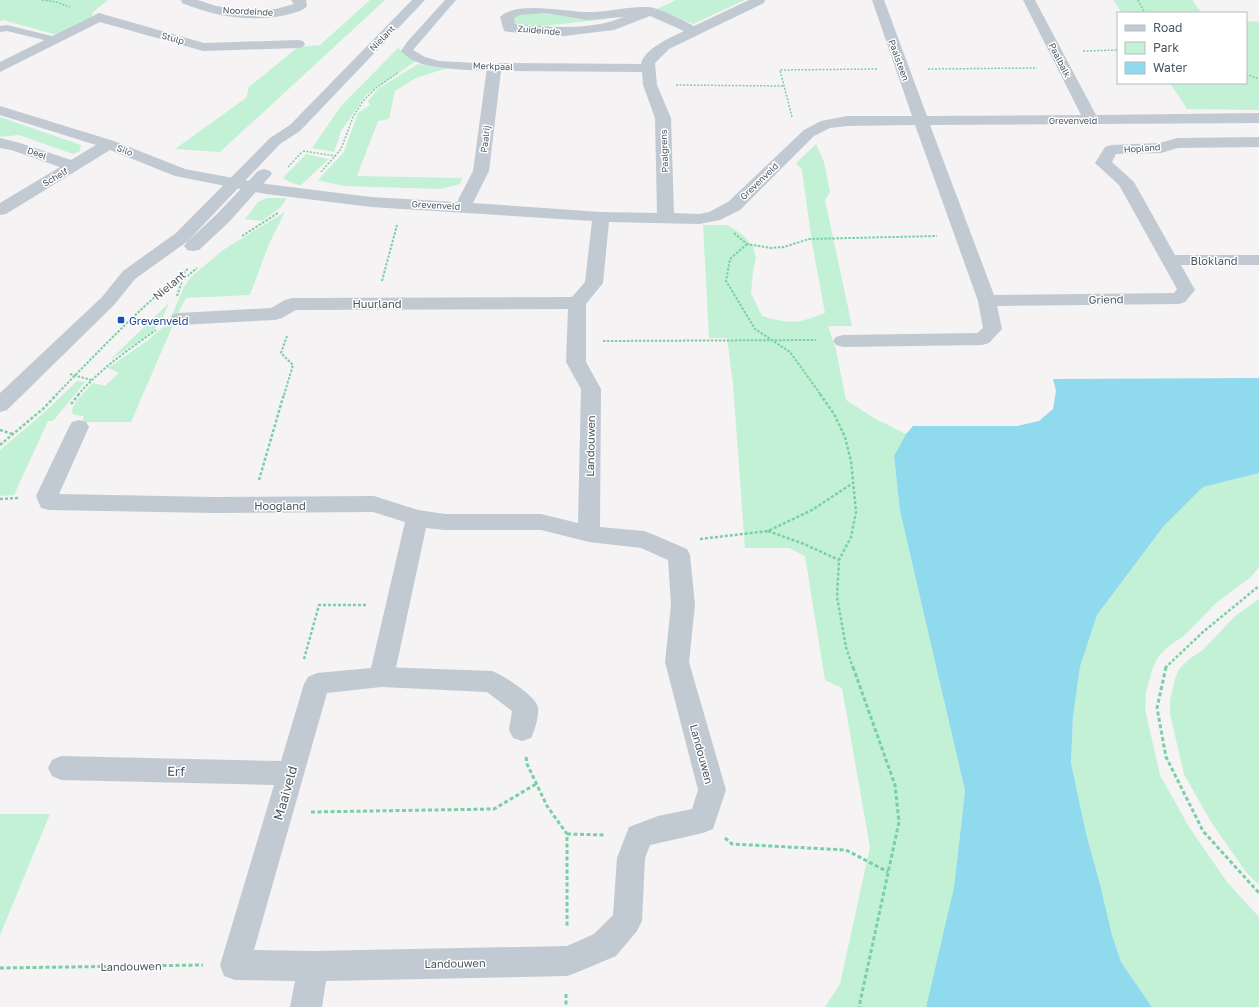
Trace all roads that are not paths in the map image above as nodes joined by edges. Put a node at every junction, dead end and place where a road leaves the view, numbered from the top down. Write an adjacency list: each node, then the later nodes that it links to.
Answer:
1 (188, 0): 2 (street, Noordeinde)
2 (298, 0)
3 (419, 0): 20 (street, Nielant)
4 (451, 0): 13 (lane, Merkpaal)
5 (759, 0): 10 (street)
6 (878, 0): 18 (street, Paalsteen)
7 (1029, 0): 17 (street, Paalbalk)
8 (650, 11): 8 (street, Zuideinde); 10 (street, Zuideinde)
9 (0, 29): 11 (lane)
10 (694, 31): 15 (street)
11 (56, 40): 12 (street, Stulp); 14 (street, Stulp)
12 (298, 44)
13 (494, 67): 15 (street, Merkpaal); 27 (street, Paalrij)
14 (0, 68)
15 (649, 68): 30 (street, Paalgrens)
16 (0, 110): 23 (street, Silo)
17 (1091, 120): 18 (street, Grevenveld); 19 (street, Grevenveld)
18 (921, 121): 30 (street, Grevenveld); 34 (street)
19 (1257, 121)
20 (295, 128): 25 (street, Nielant); 26 (street, Nielant)
21 (1259, 142): 31 (street, Hopland)
22 (0, 143): 24 (street, Deel)
23 (109, 144): 24 (street, Schelf); 25 (street, Silo)
24 (73, 166): 28 (street, Schelf)
25 (234, 183): 26 (street, Silo); 33 (street, Nielant)
26 (252, 187): 27 (street, Grevenveld); 33 (street, Nielant)
27 (462, 207): 29 (street, Grevenveld)
28 (0, 210)
29 (601, 217): 30 (street, Grevenveld); 35 (street)
30 (666, 218)
31 (1169, 260): 32 (street, Blokland); 34 (street, Griend)
32 (1259, 260)
33 (108, 301): 38 (street, Nielant)
34 (987, 301): 37 (street)
35 (577, 302): 36 (street, Huurland); 41 (street, Landouwen)
36 (179, 319)
37 (844, 340)
38 (0, 406)
39 (79, 427): 40 (street, Hoogland)
40 (417, 518): 41 (street, Hoogland); 42 (street)
41 (589, 534): 47 (street, Landouwen)
42 (381, 677): 43 (street); 45 (street, Maaiveld)
43 (522, 730)
44 (61, 768): 45 (street, Erf)
45 (291, 774): 46 (street, Maaiveld)
46 (235, 965): 47 (street, Landouwen)
47 (313, 966): 48 (street)
48 (306, 1007)

